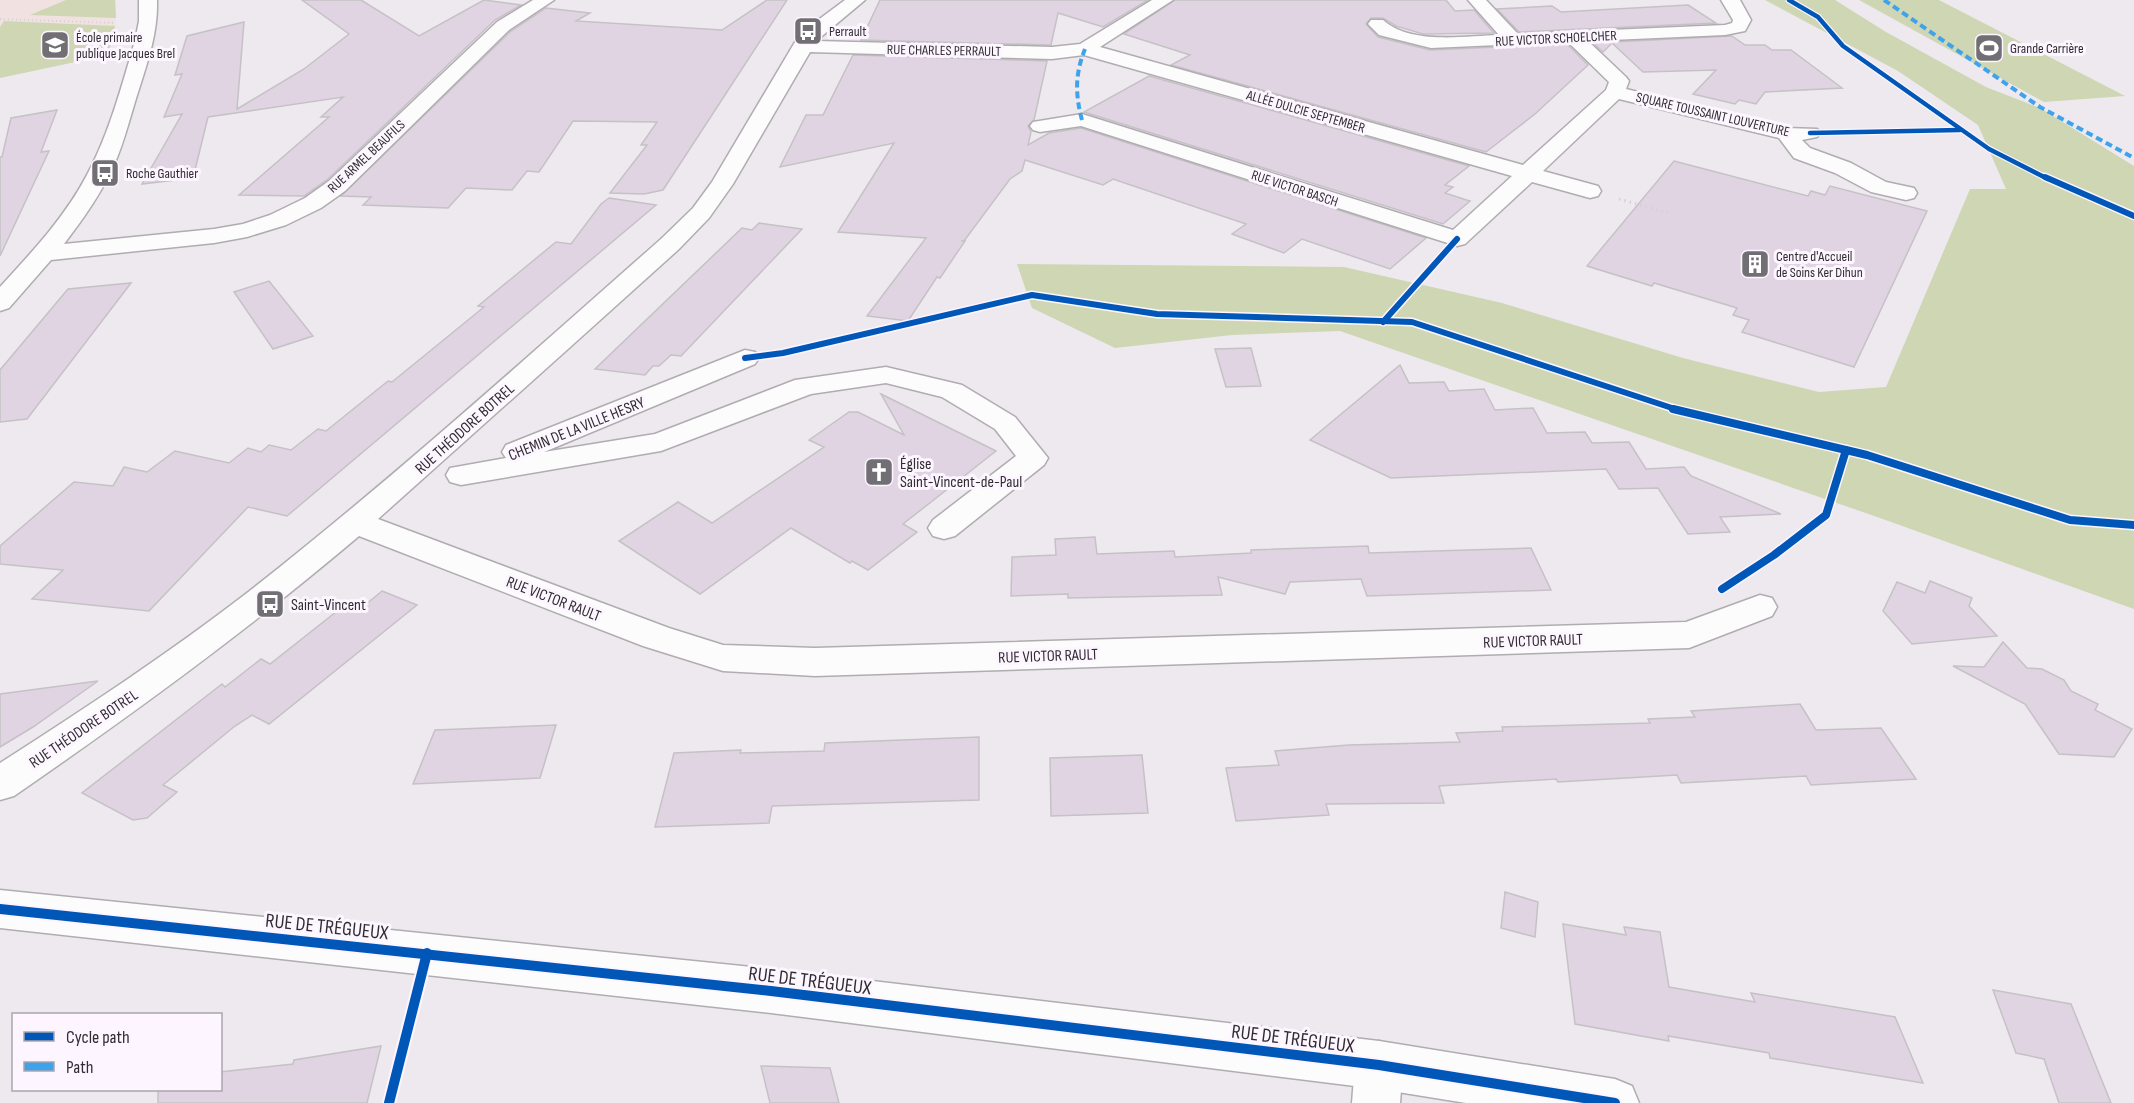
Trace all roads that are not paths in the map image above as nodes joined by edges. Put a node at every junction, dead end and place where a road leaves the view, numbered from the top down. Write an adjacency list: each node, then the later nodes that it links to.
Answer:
1 (545, 0): 19 (street, RUE ARMEL BEAUFILS)
2 (856, 0): 10 (street, RUE THÉODORE BOTREL)
3 (1164, 0): 11 (street)
4 (1477, 0): 9 (street)
5 (1730, 0): 8 (street, RUE VICTOR SCHOELCHER)
6 (149, 9): 19 (street)
7 (1377, 24): 9 (street, RUE VICTOR SCHOELCHER)
8 (1572, 37): 9 (street, RUE VICTOR SCHOELCHER); 12 (street)
9 (1513, 39)
10 (802, 46): 11 (street, RUE CHARLES PERRAULT); 23 (street, RUE THÉODORE BOTREL)
11 (1085, 49): 16 (street, ALLÉE DULCIE SEPTEMBER)
12 (1615, 92): 15 (street, SQUARE TOUSSAINT LOUVERTURE); 16 (street)
13 (1040, 126): 16 (street, RUE VICTOR BASCH)
14 (1810, 133): 15 (street, SQUARE TOUSSAINT LOUVERTURE)
15 (1786, 134): 18 (street)
16 (1528, 173): 17 (street, ALLÉE DULCIE SEPTEMBER)
17 (1590, 191)
18 (1906, 194)
19 (44, 253): 20 (street)
20 (0, 303)
21 (745, 358): 22 (street, CHEMIN DE LA VILLE HESRY)
22 (461, 475): 23 (street, CHEMIN DE LA VILLE HESRY); 25 (street)
23 (403, 482): 24 (street, RUE THÉODORE BOTREL)
24 (354, 522): 26 (street, RUE VICTOR RAULT); 27 (street, RUE THÉODORE BOTREL)
25 (944, 528)
26 (1760, 607)
27 (0, 784)
28 (0, 909): 29 (street, RUE DE TRÉGUEUX)
29 (1378, 1084): 30 (street, RUE DE TRÉGUEUX)
30 (1615, 1103)

